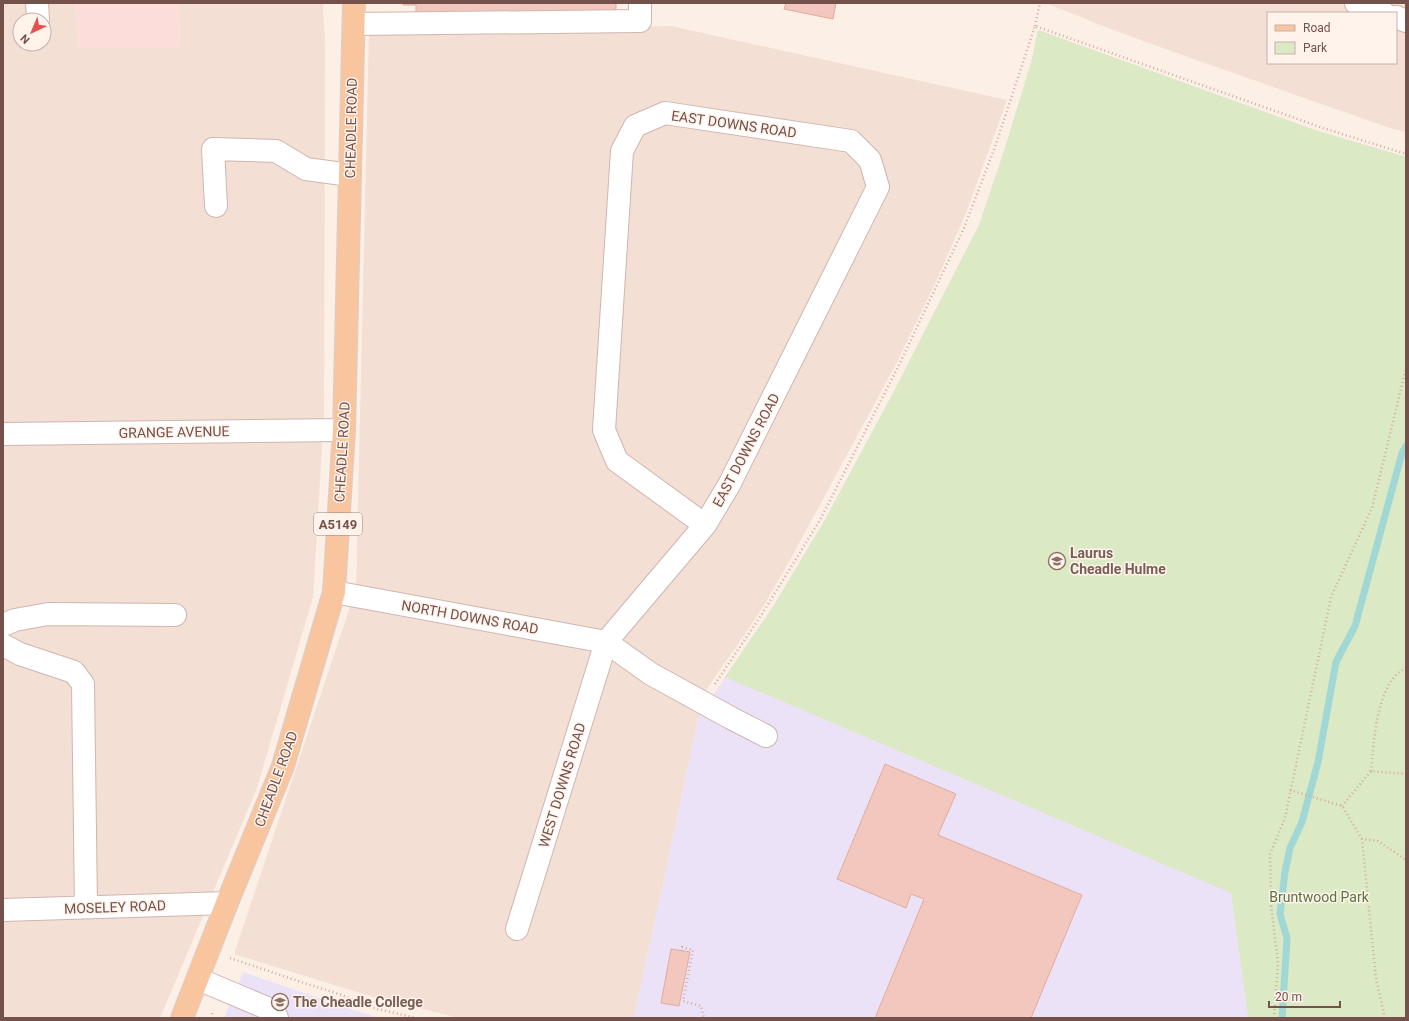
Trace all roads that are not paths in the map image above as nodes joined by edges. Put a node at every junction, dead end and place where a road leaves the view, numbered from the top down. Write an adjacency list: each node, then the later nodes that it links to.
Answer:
1 (640, 3): 2 (street)
2 (354, 13): 3 (main road, CHEADLE ROAD / A5149)
3 (350, 175): 4 (street); 5 (main road, CHEADLE ROAD / A5149)
4 (216, 206)
5 (344, 430): 6 (street, GRANGE AVENUE); 8 (main road, CHEADLE ROAD / A5149)
6 (3, 434)
7 (705, 525): 7 (street, EAST DOWNS ROAD); 11 (street, EAST DOWNS ROAD)
8 (334, 592): 11 (street, NORTH DOWNS ROAD); 14 (main road, CHEADLE ROAD / A5149)
9 (175, 615): 10 (street)
10 (3, 625)
11 (606, 642): 13 (street); 17 (street, WEST DOWNS ROAD)
12 (3, 645): 15 (street)
13 (766, 736)
14 (227, 903): 15 (street, MOSELEY ROAD); 18 (main road, CHEADLE ROAD / A5149)
15 (86, 907): 16 (street, MOSELEY ROAD)
16 (3, 910)
17 (517, 929)
18 (198, 979): 19 (main road, CHEADLE ROAD / A5149); 20 (street)
19 (182, 1018)
20 (276, 1018)

